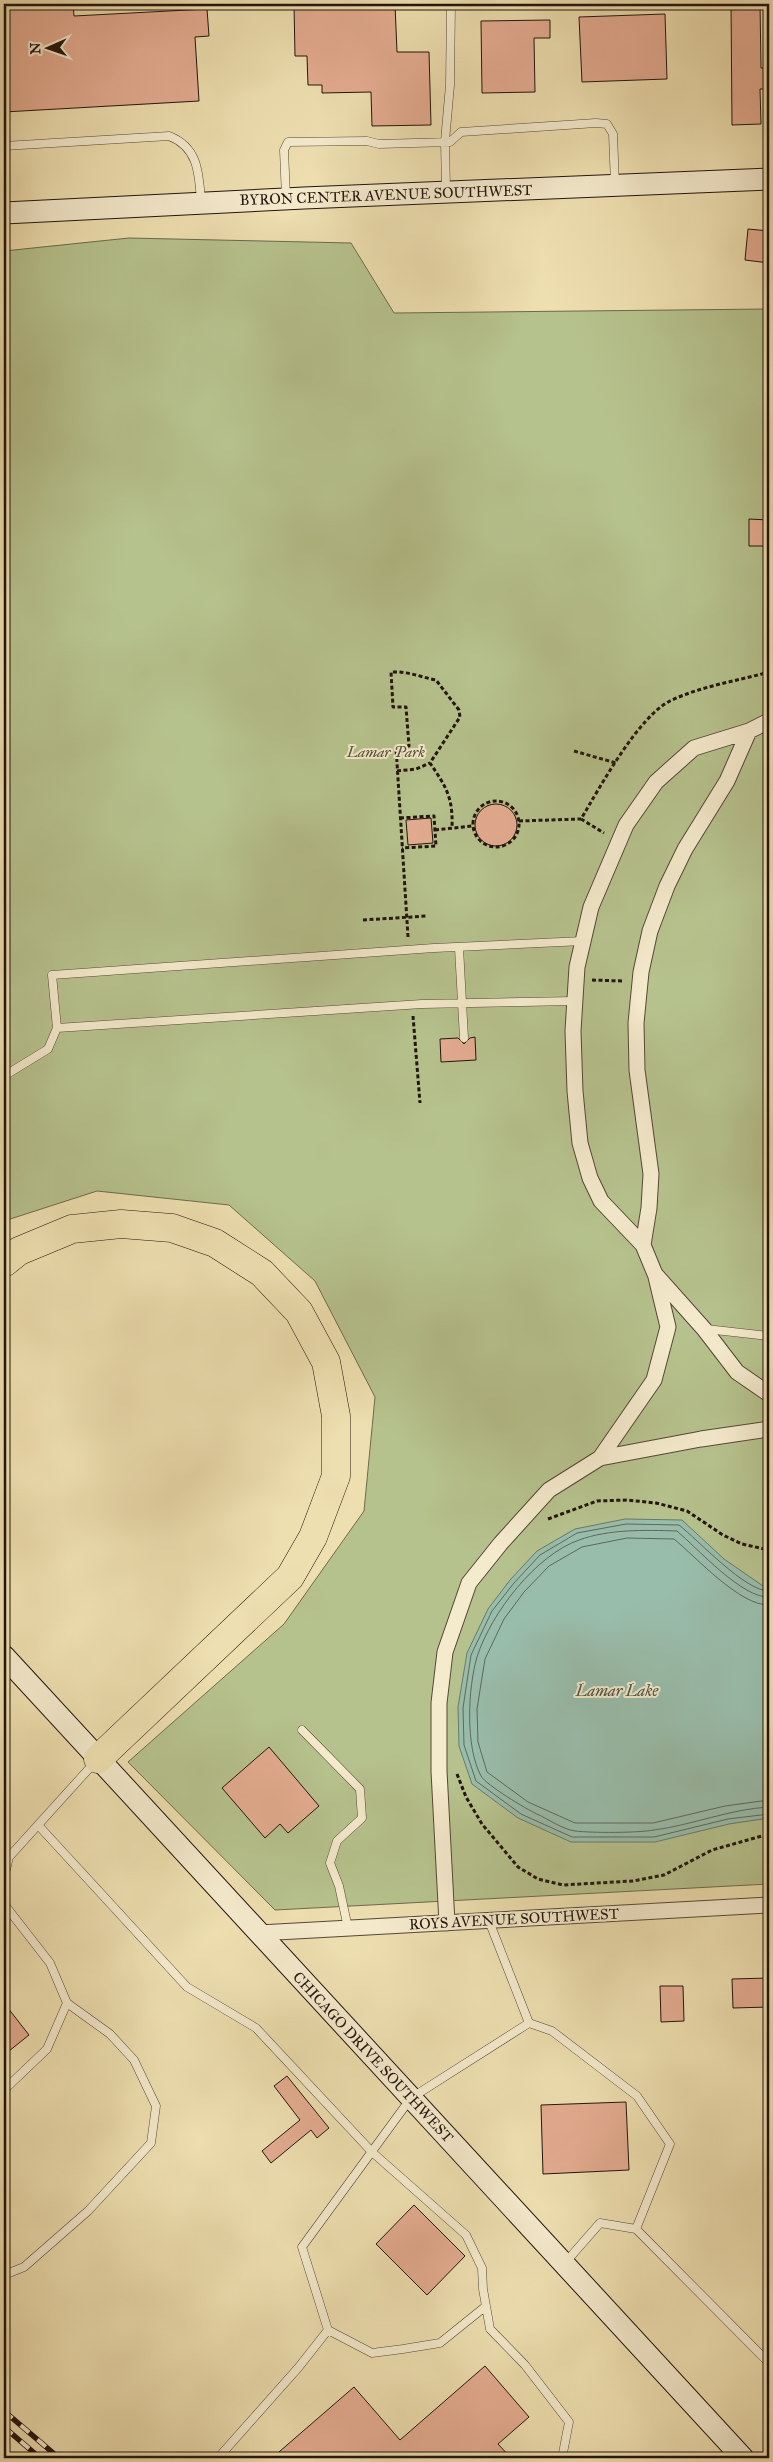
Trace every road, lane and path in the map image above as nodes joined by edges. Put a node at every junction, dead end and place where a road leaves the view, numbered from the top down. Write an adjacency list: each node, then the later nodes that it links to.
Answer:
1 (451, 4): 2 (lane)
2 (445, 141): 5 (lane); 6 (lane); 7 (lane)
3 (4, 146): 8 (lane)
4 (769, 179): 5 (main road, BYRON CENTER AVENUE SOUTHWEST)
5 (615, 185): 6 (main road, BYRON CENTER AVENUE SOUTHWEST)
6 (446, 192): 7 (main road, BYRON CENTER AVENUE SOUTHWEST)
7 (286, 198): 8 (main road, BYRON CENTER AVENUE SOUTHWEST)
8 (201, 203): 9 (main road, BYRON CENTER AVENUE SOUTHWEST)
9 (4, 213)
10 (769, 672): 15 (path)
11 (769, 721): 12 (street)
12 (749, 731): 23 (street); 32 (street)
13 (574, 751): 15 (path)
14 (430, 763): 16 (path); 16 (path); 21 (path)
15 (616, 763): 18 (path)
16 (397, 771): 17 (path)
17 (400, 818): 22 (path); 24 (path)
18 (581, 819): 19 (path); 23 (path)
19 (519, 821): 20 (path); 20 (path)
20 (472, 826): 21 (path)
21 (452, 828): 22 (path)
22 (435, 830): 24 (path)
23 (618, 842): 28 (street)
24 (402, 848): 26 (path)
25 (427, 916): 26 (path)
26 (407, 918): 27 (path); 30 (path)
27 (363, 920)
28 (583, 941): 29 (lane); 31 (street)
29 (460, 948): 30 (lane); 34 (lane)
30 (408, 950): 36 (lane)
31 (576, 980): 32 (path); 33 (street)
32 (640, 982): 40 (street)
33 (575, 1001): 34 (lane); 40 (street)
34 (463, 1003): 35 (lane); 37 (lane)
35 (412, 1005): 36 (lane); 39 (path)
36 (57, 1028): 38 (lane)
37 (464, 1038)
38 (4, 1076)
39 (420, 1103)
40 (643, 1245): 42 (street)
41 (4, 1263): 52 (highway)
42 (656, 1274): 43 (street); 47 (street)
43 (704, 1329): 44 (lane); 45 (street)
44 (769, 1336)
45 (769, 1394)
46 (769, 1430): 47 (street)
47 (600, 1458): 60 (street)
48 (543, 1523): 49 (path)
49 (769, 1550)
50 (4, 1656): 52 (main road, CHICAGO DRIVE SOUTHWEST)
51 (302, 1730): 61 (lane)
52 (98, 1759): 54 (lane); 62 (main road, CHICAGO DRIVE SOUTHWEST)
53 (455, 1768): 55 (path)
54 (38, 1825): 56 (lane); 67 (lane)
55 (769, 1834)
56 (4, 1878)
57 (4, 1904): 63 (lane)
58 (769, 1905): 59 (street, ROYS AVENUE SOUTHWEST)
59 (489, 1921): 60 (street, ROYS AVENUE SOUTHWEST); 64 (lane)
60 (447, 1923): 61 (street, ROYS AVENUE SOUTHWEST)
61 (348, 1928): 62 (street, ROYS AVENUE SOUTHWEST)
62 (259, 1933): 66 (main road, CHICAGO DRIVE SOUTHWEST)
63 (66, 2003): 65 (lane); 70 (lane)
64 (529, 2023): 66 (lane); 68 (lane)
65 (4, 2090)
66 (411, 2098): 67 (lane); 69 (main road, CHICAGO DRIVE SOUTHWEST)
67 (372, 2152): 71 (lane); 72 (lane)
68 (636, 2229): 69 (lane); 73 (lane)
69 (564, 2264): 76 (main road, CHICAGO DRIVE SOUTHWEST)
70 (4, 2276)
71 (486, 2306): 72 (lane); 75 (lane)
72 (328, 2330): 74 (lane)
73 (769, 2363)
74 (218, 2458)
75 (562, 2458)
76 (743, 2458)

